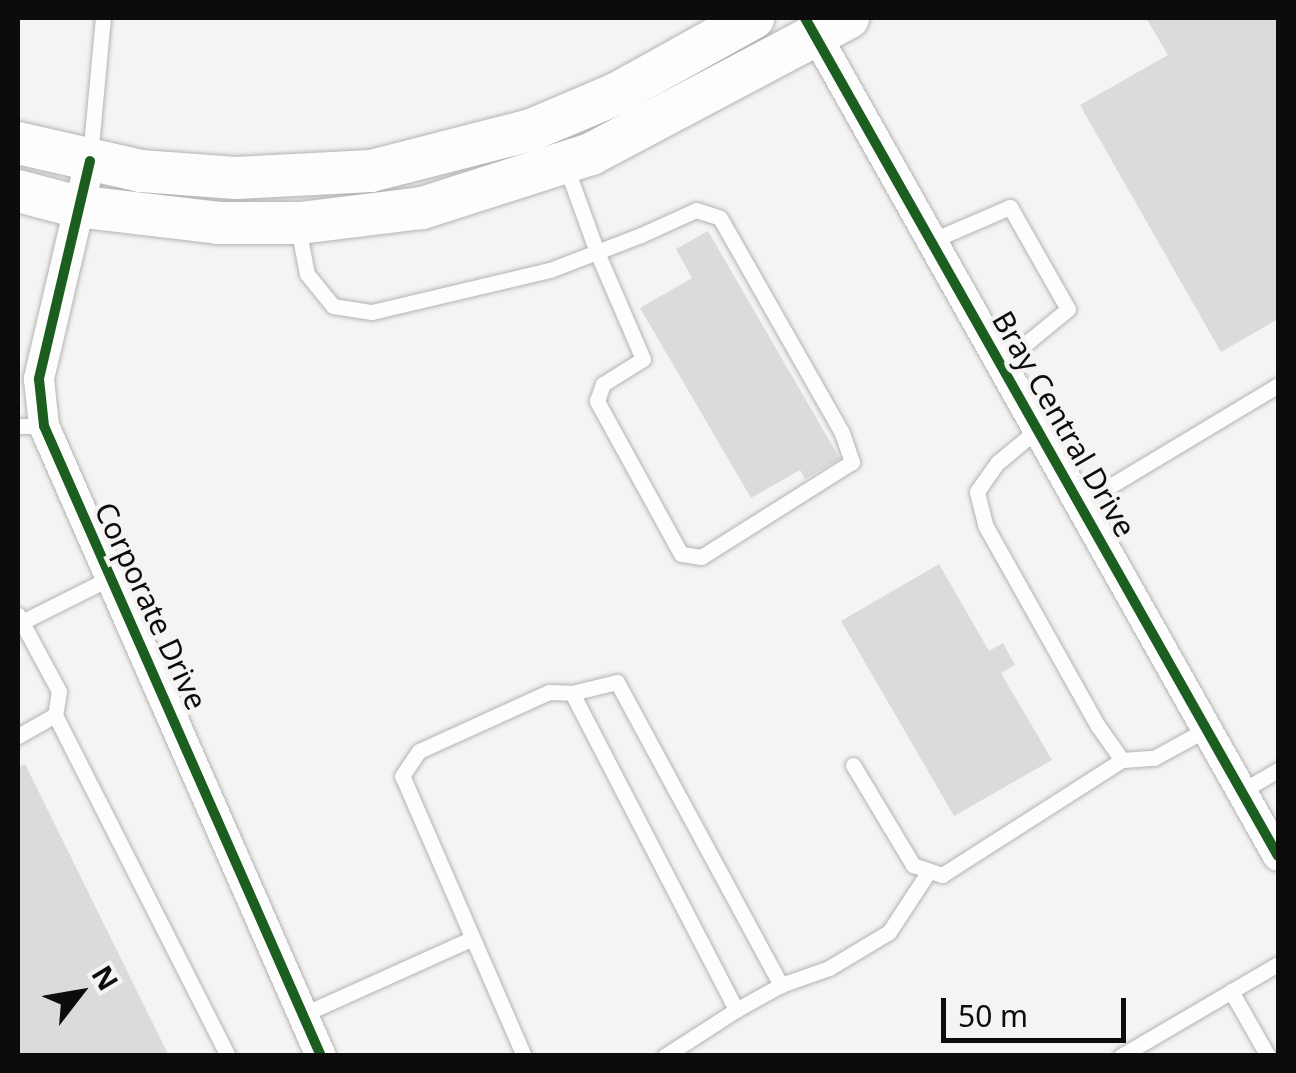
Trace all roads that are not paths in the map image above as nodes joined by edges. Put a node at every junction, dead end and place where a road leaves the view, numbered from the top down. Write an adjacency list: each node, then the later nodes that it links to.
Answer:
1 (103, 18): 5 (lane)
2 (753, 18): 5 (street)
3 (823, 23): 6 (street); 10 (street, Bray Central Drive)
4 (18, 142): 5 (street)
5 (90, 161): 8 (street, Corporate Drive)
6 (565, 164): 9 (street); 11 (lane)
7 (18, 191): 8 (street)
8 (75, 206): 9 (street); 14 (street, Corporate Drive)
9 (297, 223): 11 (lane)
10 (931, 241): 12 (street, Bray Central Drive); 12 (lane)
11 (597, 252): 11 (lane)
12 (1001, 364): 15 (street, Bray Central Drive)
13 (1278, 385): 16 (lane)
14 (31, 426): 17 (street, Corporate Drive)
15 (1038, 429): 16 (street, Bray Central Drive); 23 (lane)
16 (1082, 503): 21 (street, Bray Central Drive)
17 (113, 576): 18 (lane); 34 (street, Corporate Drive)
18 (19, 621): 20 (lane)
19 (572, 693): 29 (lane); 31 (lane); 33 (lane)
20 (55, 715): 22 (lane); 35 (lane)
21 (1207, 729): 23 (lane); 26 (street, Bray Central Drive)
22 (18, 736)
23 (1122, 760): 28 (lane)
24 (853, 765): 28 (lane)
25 (1278, 770): 26 (lane)
26 (1242, 791): 27 (street, Bray Central Drive)
27 (1278, 856)
28 (929, 870): 31 (lane)
29 (472, 939): 34 (lane); 37 (lane)
30 (1278, 964): 32 (lane)
31 (781, 985): 33 (lane)
32 (1231, 992): 39 (lane); 40 (lane)
33 (736, 1010): 38 (lane)
34 (304, 1014): 36 (street, Corporate Drive)
35 (228, 1056)
36 (322, 1056)
37 (524, 1056)
38 (666, 1056)
39 (1122, 1056)
40 (1268, 1056)

